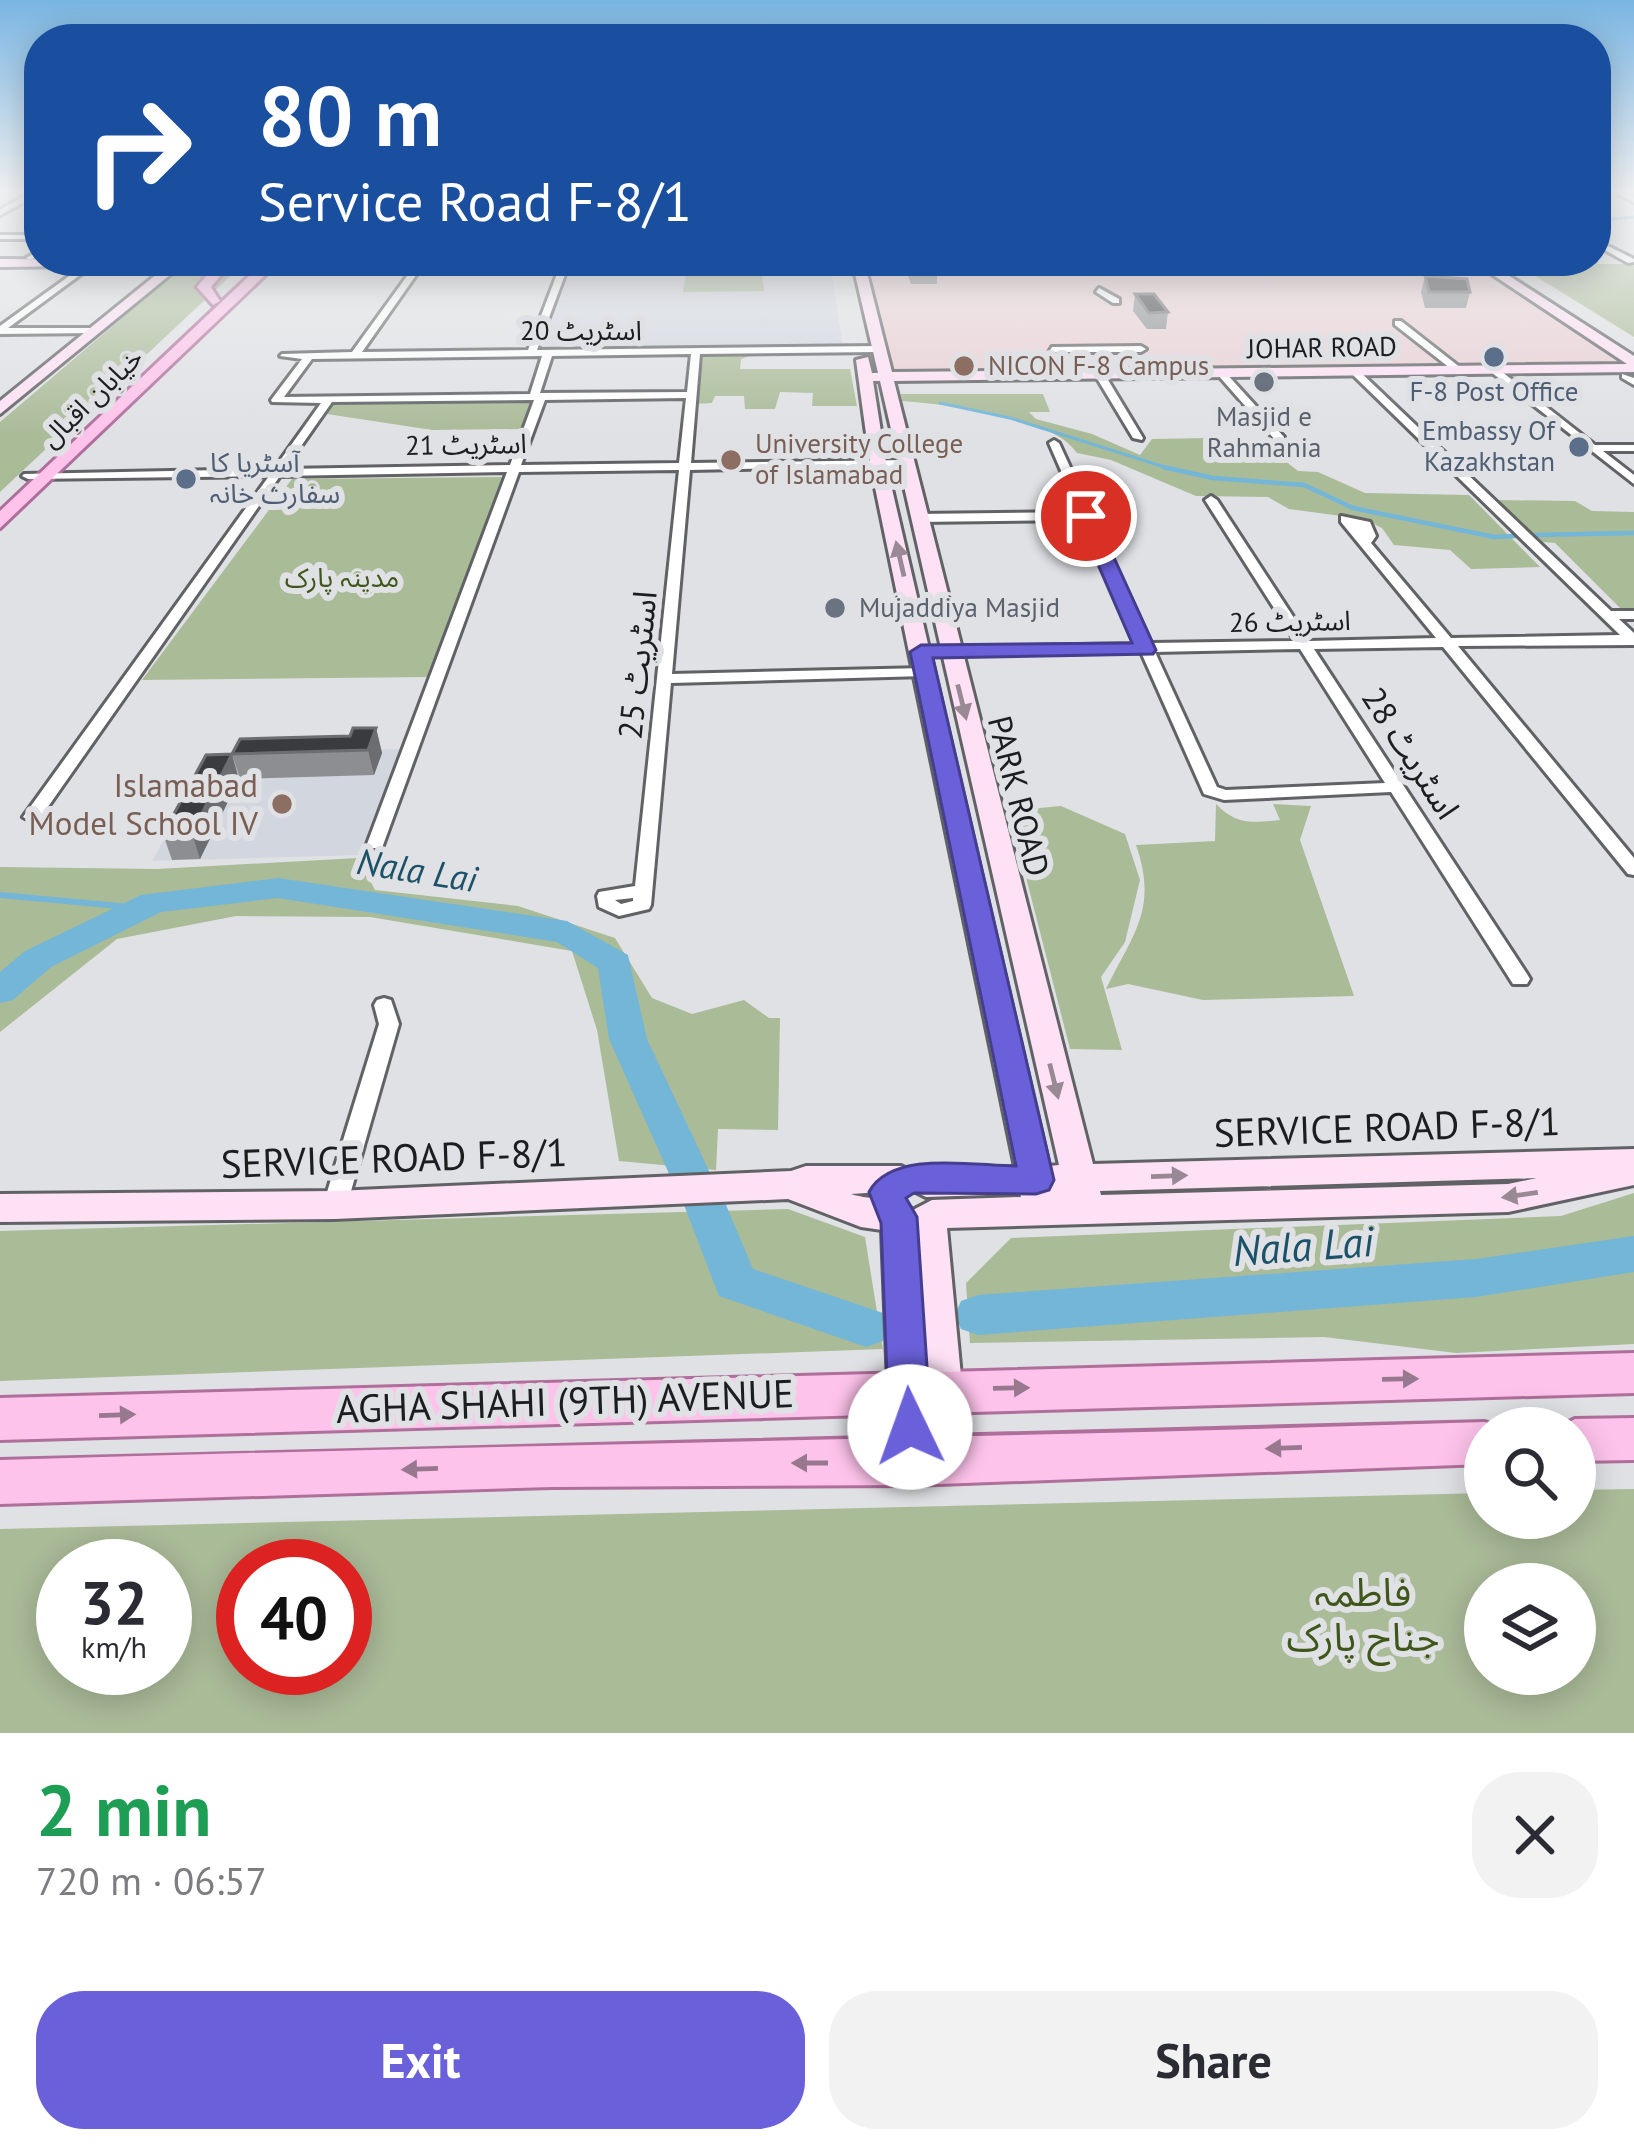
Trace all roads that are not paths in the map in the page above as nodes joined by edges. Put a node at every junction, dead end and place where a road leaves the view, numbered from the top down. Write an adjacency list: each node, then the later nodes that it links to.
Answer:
1 (74, 276): 17 (street)
2 (162, 276): 18 (street)
3 (215, 276): 15 (main road)
4 (242, 276): 15 (main road, خیابان اقبال)
5 (257, 276): 51 (main road, خیابان اقبال)
6 (411, 276): 26 (street)
7 (560, 276): 24 (street)
8 (848, 276): 20 (street, PARK ROAD)
9 (860, 276): 20 (street, PARK ROAD)
10 (1505, 276): 13 (street)
11 (1512, 276): 13 (street)
12 (1101, 286): 14 (street)
13 (1529, 289): 19 (street)
14 (1114, 297)
15 (213, 302): 50 (main road, خیابان اقبال)
16 (1398, 322): 29 (street)
17 (0, 330): 18 (street)
18 (95, 331): 39 (street)
19 (1624, 348): 31 (street)
20 (869, 349): 23 (street, اسٹریٹ 20); 35 (street, PARK ROAD)
21 (1141, 349): 22 (street)
22 (1052, 350)
23 (696, 351): 25 (street, اسٹریٹ 20); 36 (street, اسٹریٹ 25)
24 (532, 352): 25 (street, اسٹریٹ 20); 26 (street, اسٹریٹ 20)
25 (548, 352): 37 (street)
26 (356, 355): 28 (street, اسٹریٹ 20)
27 (285, 356): 28 (street, اسٹریٹ 20)
28 (309, 356): 38 (street)
29 (1458, 370): 30 (street, JOHAR ROAD); 32 (street, JOHAR ROAD)
30 (1498, 373): 31 (street, JOHAR ROAD); 32 (street, JOHAR ROAD); 43 (street)
31 (1632, 373)
32 (1358, 374): 33 (street, JOHAR ROAD); 59 (street)
33 (1224, 376): 34 (street, JOHAR ROAD); 41 (street)
34 (1102, 378): 35 (street, JOHAR ROAD); 40 (street)
35 (877, 381): 45 (street, PARK ROAD); 46 (street, PARK ROAD)
36 (692, 395): 37 (street); 47 (street, اسٹریٹ 25)
37 (537, 396): 38 (street); 48 (street)
38 (329, 399): 49 (street)
39 (0, 409)
40 (1138, 438)
41 (1280, 439)
42 (1054, 443): 55 (street)
43 (1593, 448): 44 (street); 52 (street)
44 (1634, 448)
45 (905, 463): 46 (street, اسٹریٹ 21); 56 (street, PARK ROAD)
46 (878, 464): 47 (street, اسٹریٹ 21); 66 (street, PARK ROAD, one-way to 46)
47 (688, 466): 48 (street, اسٹریٹ 21); 67 (street, اسٹریٹ 25)
48 (516, 468): 49 (street, اسٹریٹ 21); 70 (street)
49 (277, 472): 51 (street, اسٹریٹ 21); 69 (street)
50 (28, 476): 51 (street, اسٹریٹ 21); 54 (main road, خیابان اقبال)
51 (50, 476): 57 (main road, خیابان اقبال)
52 (1634, 481)
53 (1211, 500): 63 (street, اسٹریٹ 28)
54 (0, 502)
55 (1086, 516): 56 (street); 64 (street)
56 (918, 518): 65 (street, PARK ROAD)
57 (0, 522)
58 (1365, 543): 62 (street)
59 (1606, 615): 60 (street); 61 (street)
60 (1634, 615)
61 (1633, 640): 62 (street, اسٹریٹ 26)
62 (1447, 642): 63 (street, اسٹریٹ 26); 71 (street)
63 (1306, 646): 64 (street, اسٹریٹ 26); 68 (street, اسٹریٹ 28)
64 (1145, 650): 65 (street, اسٹریٹ 26); 68 (street)
65 (949, 651): 66 (street, اسٹریٹ 26); 77 (street, PARK ROAD, one-way to 77)
66 (923, 662): 67 (street, اسٹریٹ 26); 78 (street, PARK ROAD)
67 (665, 680): 72 (street, اسٹریٹ 25)
68 (1397, 788): 73 (street, اسٹریٹ 28)
69 (32, 817)
70 (376, 844)
71 (1634, 870)
72 (641, 891)
73 (1520, 979)
74 (384, 1005): 80 (street)
75 (1634, 1162): 77 (street, SERVICE ROAD F-8/1, one-way to 75)
76 (1634, 1172): 77 (street, SERVICE ROAD F-8/1, one-way to 77)
77 (1082, 1192): 78 (street, SERVICE ROAD F-8/1)
78 (1039, 1194): 79 (street, SERVICE ROAD F-8/1)
79 (913, 1204): 80 (street, SERVICE ROAD F-8/1); 83 (street)
80 (335, 1205): 81 (street, SERVICE ROAD F-8/1)
81 (0, 1208)
82 (1634, 1373): 83 (main road, AGHA SHAHI (9TH) AVENUE, one-way to 82)
83 (926, 1390): 84 (main road, AGHA SHAHI (9TH) AVENUE, one-way to 83); 88 (street)
84 (0, 1419)
85 (1634, 1438): 86 (main road)
86 (1596, 1439)
87 (1464, 1444): 88 (main road, AGHA SHAHI (9TH) AVENUE, one-way to 88)
88 (930, 1462): 89 (main road, AGHA SHAHI (9TH) AVENUE, one-way to 89)
89 (0, 1482)

